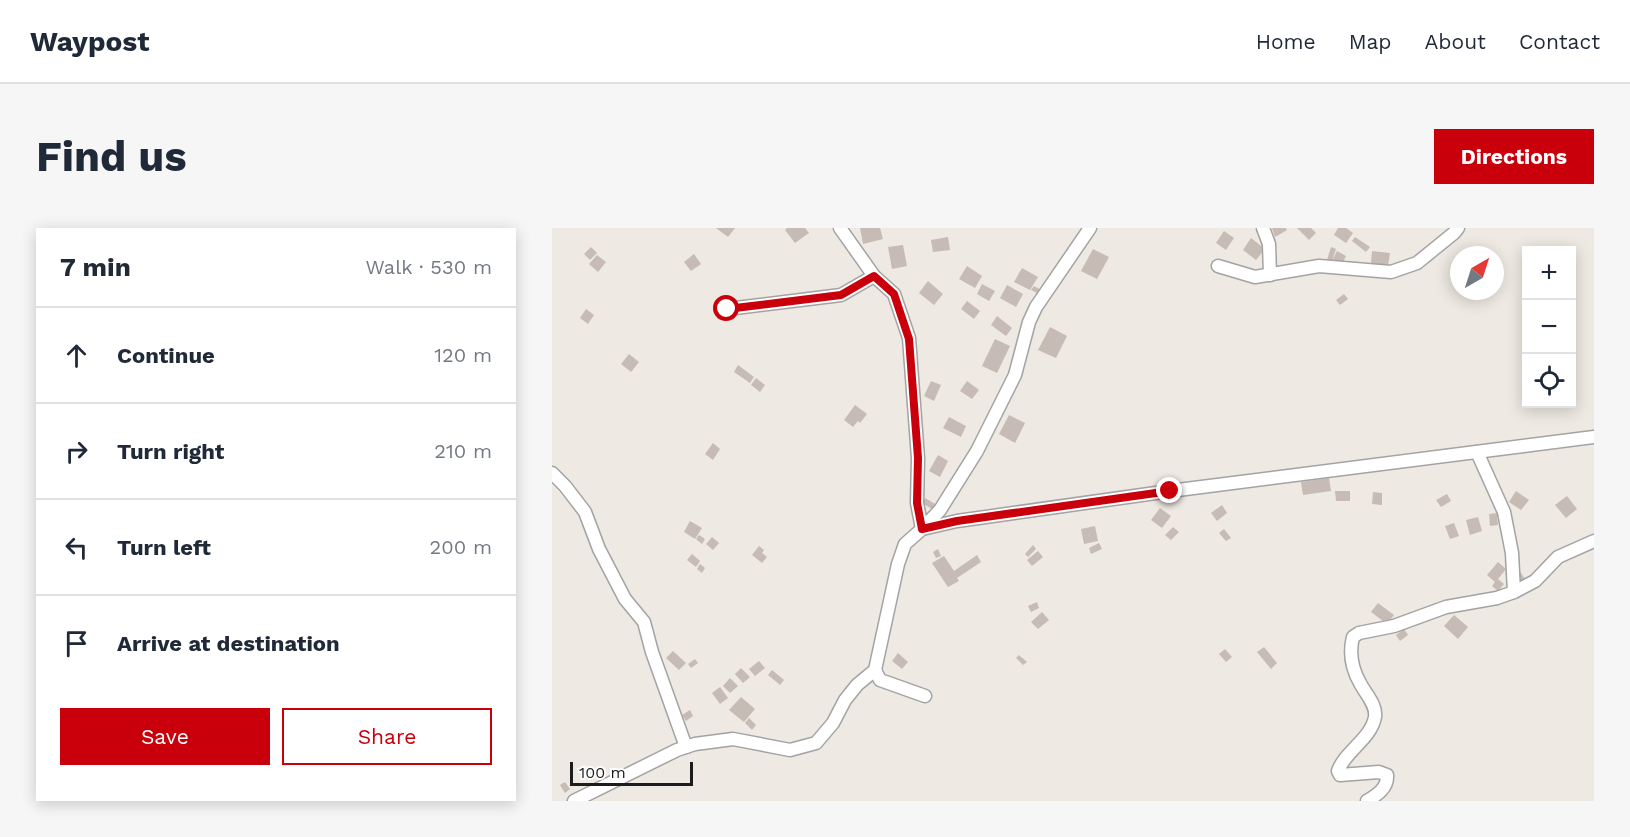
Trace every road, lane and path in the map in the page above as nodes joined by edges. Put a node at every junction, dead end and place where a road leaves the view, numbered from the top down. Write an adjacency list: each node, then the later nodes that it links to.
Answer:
1 (840, 228): 7 (street)
2 (1090, 228): 12 (street)
3 (1263, 228): 6 (street)
4 (1458, 228): 6 (street)
5 (1218, 266): 6 (street)
6 (1270, 275)
7 (874, 276): 8 (street); 12 (street)
8 (727, 309)
9 (1594, 436): 10 (street)
10 (1477, 452): 12 (street); 14 (street)
11 (552, 472): 17 (street)
12 (922, 529): 15 (street)
13 (1594, 541): 14 (street)
14 (1514, 592): 19 (street)
15 (875, 670): 16 (street); 17 (street)
16 (925, 696)
17 (686, 747): 18 (street)
18 (574, 801)
19 (1367, 801)

